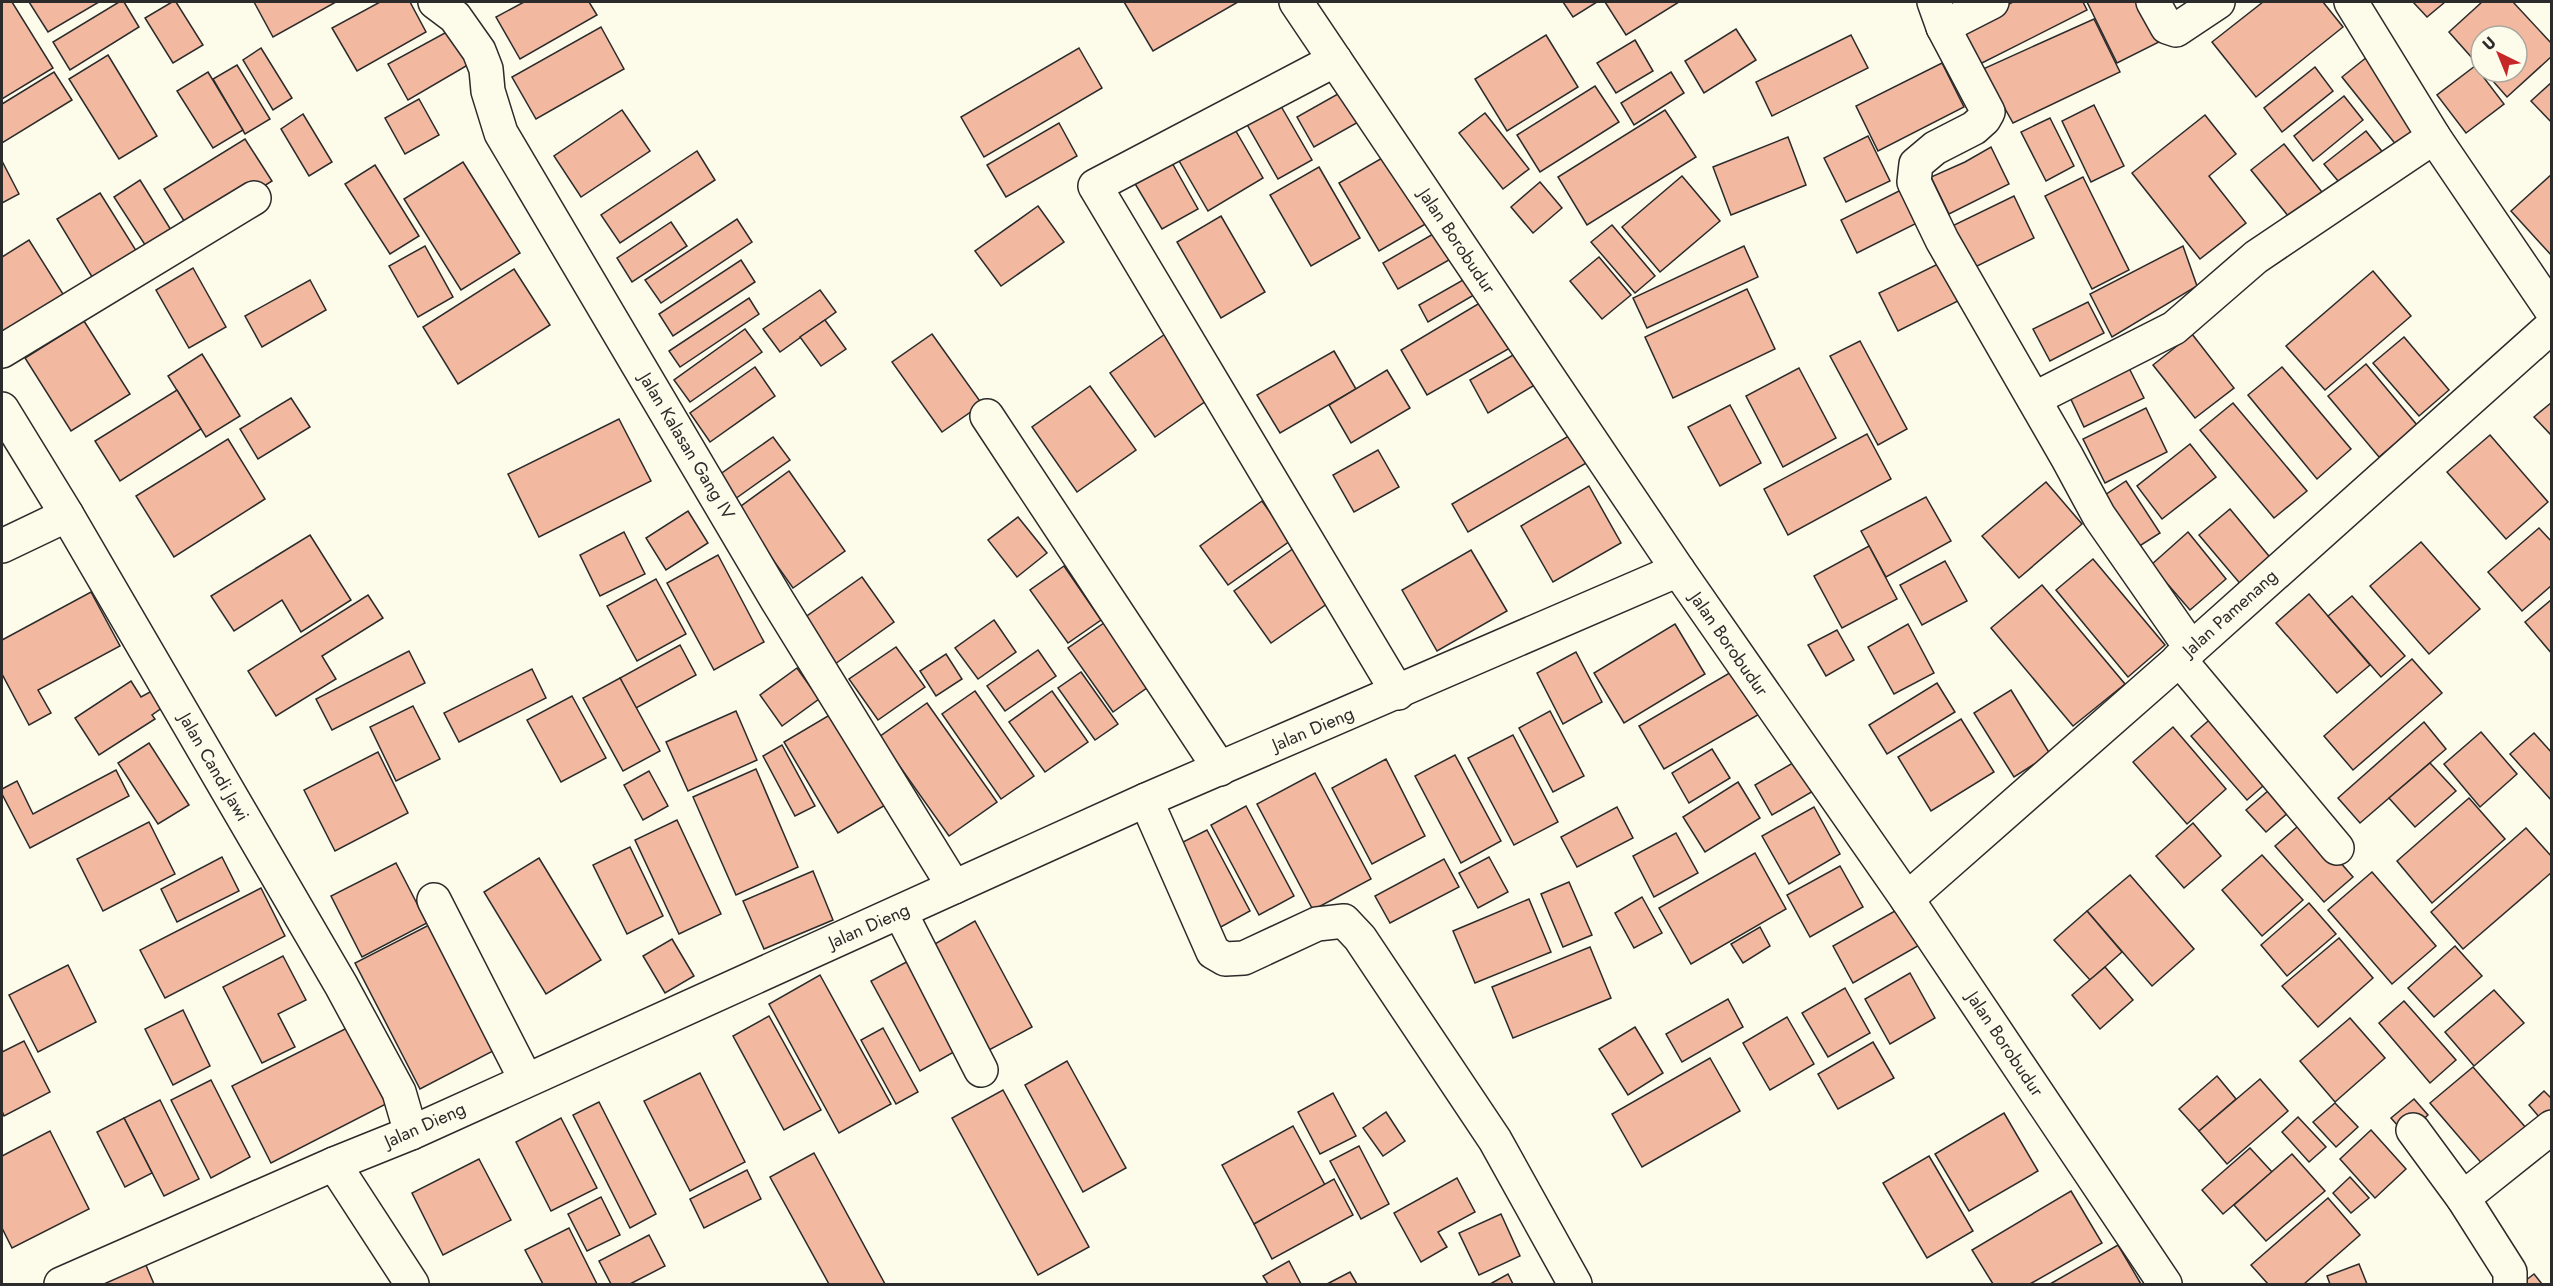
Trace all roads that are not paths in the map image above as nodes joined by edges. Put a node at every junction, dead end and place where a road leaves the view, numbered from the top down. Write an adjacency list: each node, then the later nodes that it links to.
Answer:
1 (435, 2): 25 (street, Jalan Kalasan Gang IV)
2 (1296, 2): 8 (street, Jalan Borobudur)
3 (1992, 2): 7 (street)
4 (2153, 2): 5 (street)
5 (2217, 2)
6 (2351, 2): 9 (street)
7 (1938, 14): 14 (street)
8 (1335, 60): 19 (street, Jalan Borobudur); 21 (street)
9 (2434, 136): 11 (street); 14 (street)
10 (254, 198): 13 (street)
11 (2552, 311)
12 (2552, 326): 20 (street, Jalan Pamenang)
13 (2, 351)
14 (2034, 399): 20 (street)
15 (2, 409): 17 (street, Jalan Candi Jawi)
16 (987, 416): 22 (street)
17 (67, 515): 18 (street); 33 (street, Jalan Candi Jawi)
18 (2, 546)
19 (1678, 570): 21 (street, Jalan Dieng); 26 (street, Jalan Borobudur)
20 (2185, 654): 24 (street); 26 (street, Jalan Pamenang)
21 (1398, 693): 22 (street, Jalan Dieng)
22 (1221, 769): 23 (street, Jalan Dieng)
23 (1146, 800): 25 (street, Jalan Dieng); 38 (street)
24 (2337, 848)
25 (954, 887): 28 (street, Jalan Dieng)
26 (1907, 899): 39 (street, Jalan Borobudur)
27 (434, 900): 30 (street)
28 (900, 912): 29 (street); 30 (street, Jalan Dieng)
29 (981, 1070)
30 (526, 1080): 33 (street, Jalan Dieng)
31 (2552, 1126): 35 (street)
32 (2413, 1130): 35 (street)
33 (411, 1133): 34 (street, Jalan Dieng)
34 (334, 1164): 36 (street, Jalan Dieng); 37 (street)
35 (2463, 1198): 40 (street)
36 (60, 1284)
37 (412, 1284)
38 (1575, 1284)
39 (2165, 1284)
40 (2510, 1284)

